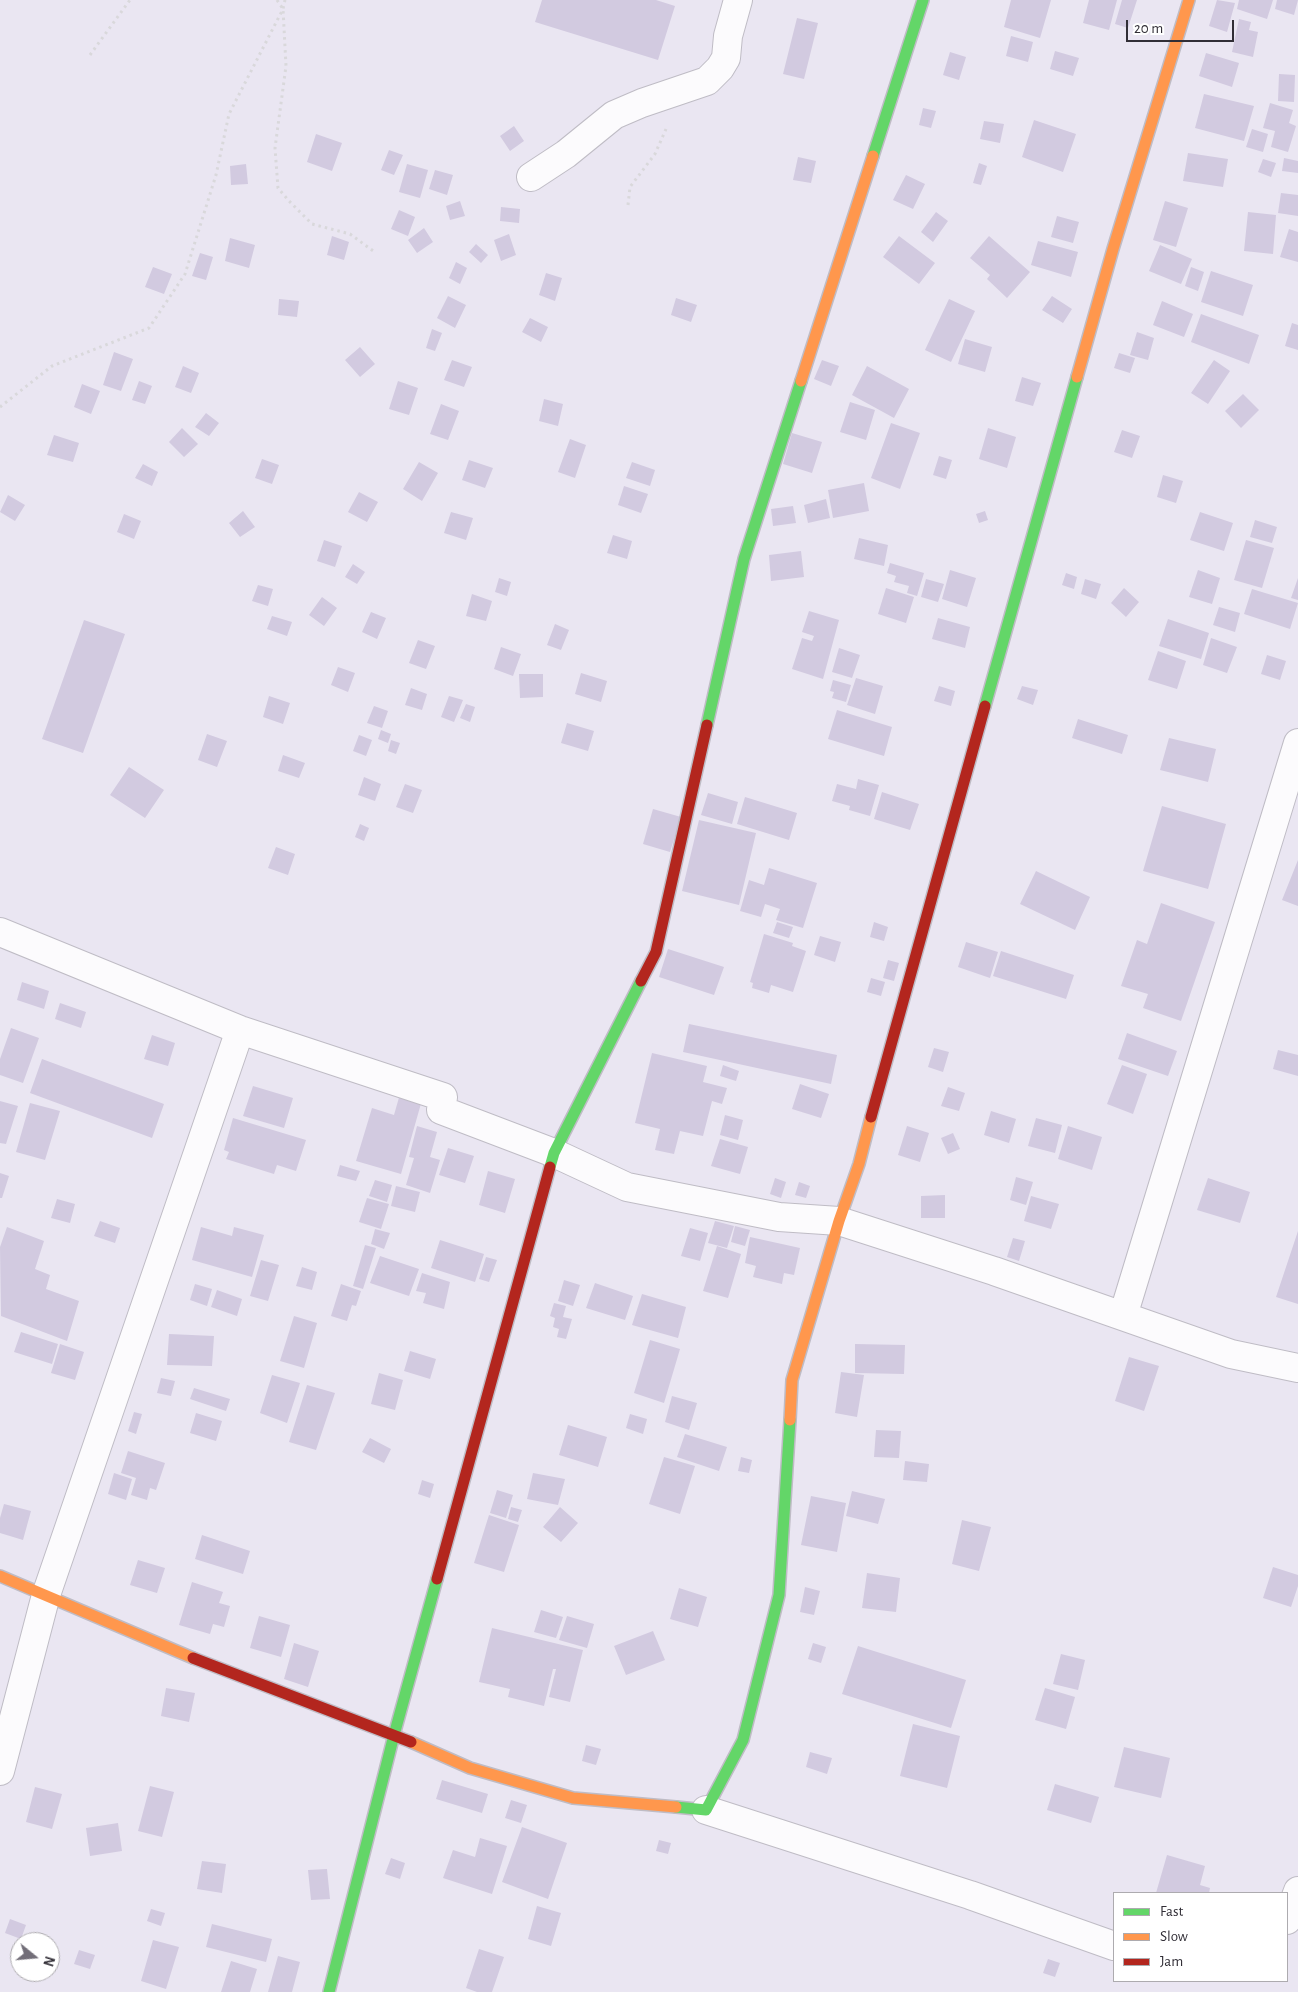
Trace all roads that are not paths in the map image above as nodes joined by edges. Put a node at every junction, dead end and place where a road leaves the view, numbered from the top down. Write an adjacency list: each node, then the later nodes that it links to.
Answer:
1 (738, 0): 4 (street)
2 (923, 0): 8 (street)
3 (1190, 0): 9 (street)
4 (531, 177)
5 (1298, 743): 10 (street)
6 (0, 932): 7 (street)
7 (240, 1030): 8 (street); 13 (street)
8 (554, 1153): 9 (street); 14 (street)
9 (839, 1221): 10 (street); 16 (street)
10 (1123, 1316): 11 (street)
11 (1298, 1368)
12 (0, 1576): 13 (street)
13 (46, 1595): 14 (street); 15 (street)
14 (394, 1735): 16 (street); 20 (street)
15 (0, 1771)
16 (706, 1810): 19 (street)
17 (1298, 1891): 18 (street)
18 (1288, 1917)
19 (1113, 1946)
20 (329, 1992)

